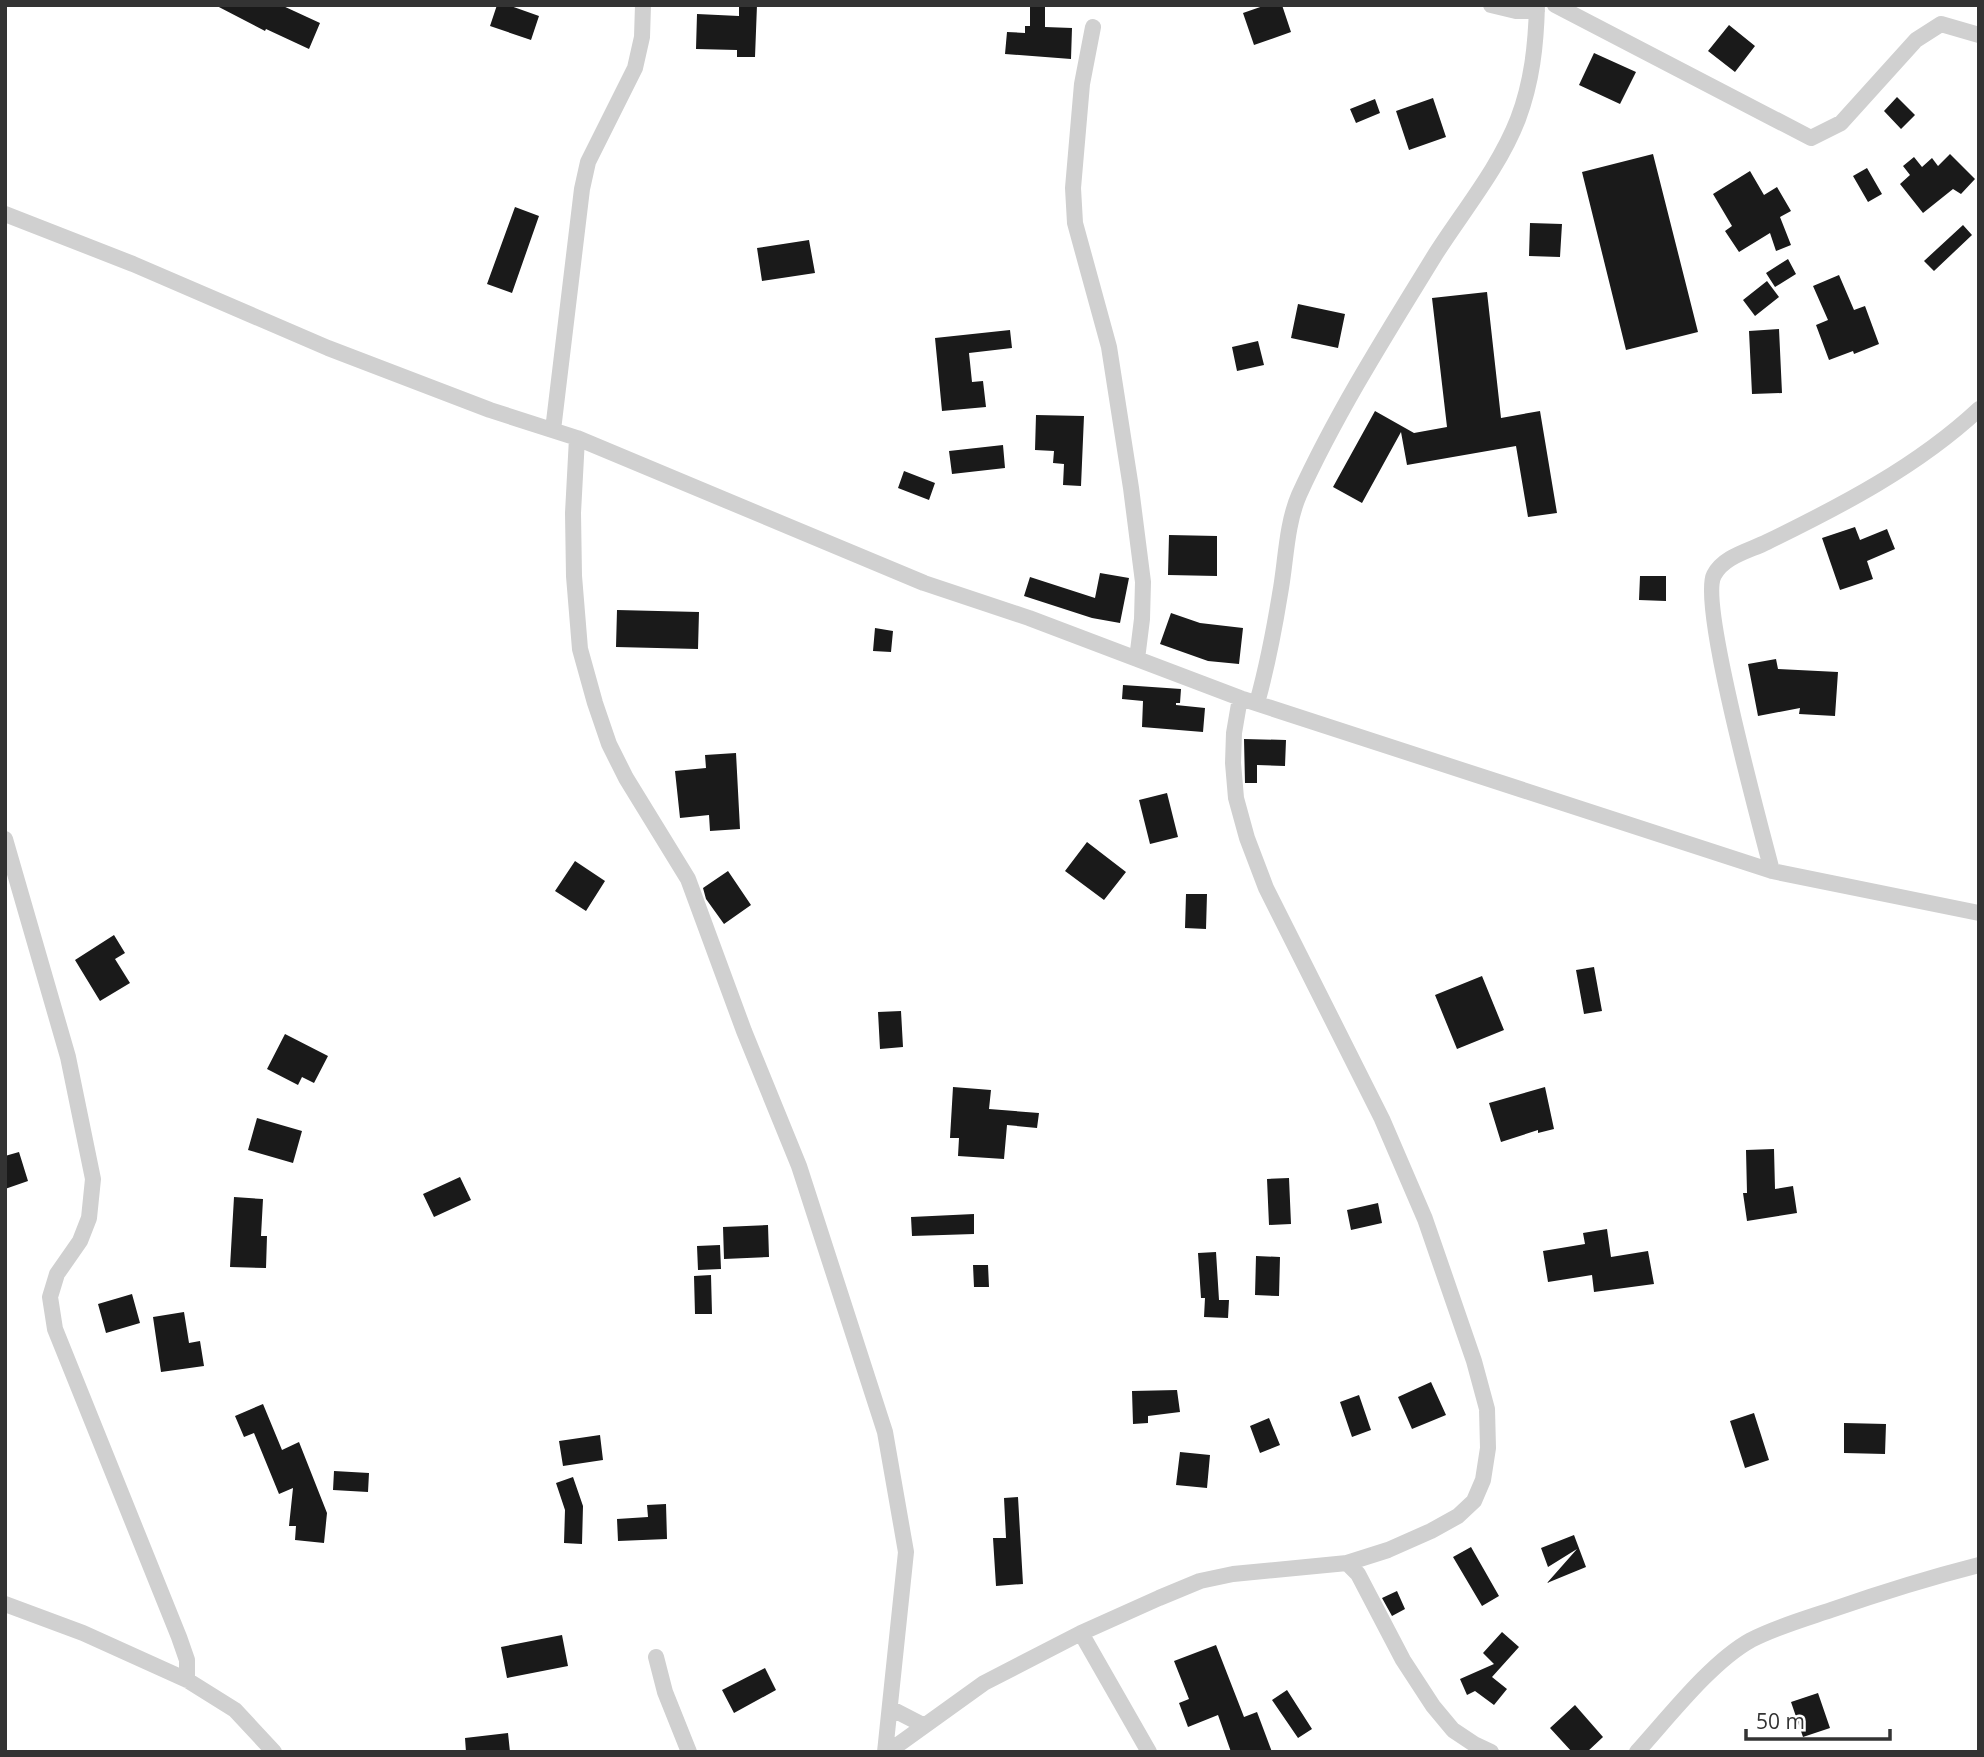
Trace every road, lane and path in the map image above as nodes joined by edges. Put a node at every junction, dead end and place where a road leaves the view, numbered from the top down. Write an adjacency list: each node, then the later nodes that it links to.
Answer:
1 (643, 5): 9 (street)
2 (1491, 5): 4 (street)
3 (1555, 5): 6 (street)
4 (1537, 8): 13 (street)
5 (1093, 27): 11 (street)
6 (1979, 35)
7 (5, 214): 9 (street)
8 (1979, 409): 15 (street)
9 (553, 430): 10 (street)
10 (577, 438): 11 (street); 23 (street)
11 (1137, 659): 12 (street)
12 (1240, 698): 13 (street); 17 (street)
13 (1257, 703): 15 (street)
14 (5, 839): 22 (street)
15 (1772, 872): 16 (street)
16 (1979, 913)
17 (1347, 1563): 20 (street); 29 (street)
18 (1979, 1565): 30 (street)
19 (5, 1604): 22 (street)
20 (1081, 1633): 24 (street); 28 (street)
21 (656, 1657): 26 (street)
22 (187, 1680): 25 (street)
23 (890, 1708): 24 (street); 27 (street)
24 (923, 1725): 27 (street)
25 (274, 1752)
26 (689, 1752)
27 (886, 1752)
28 (1149, 1752)
29 (1491, 1752)
30 (1637, 1752)

